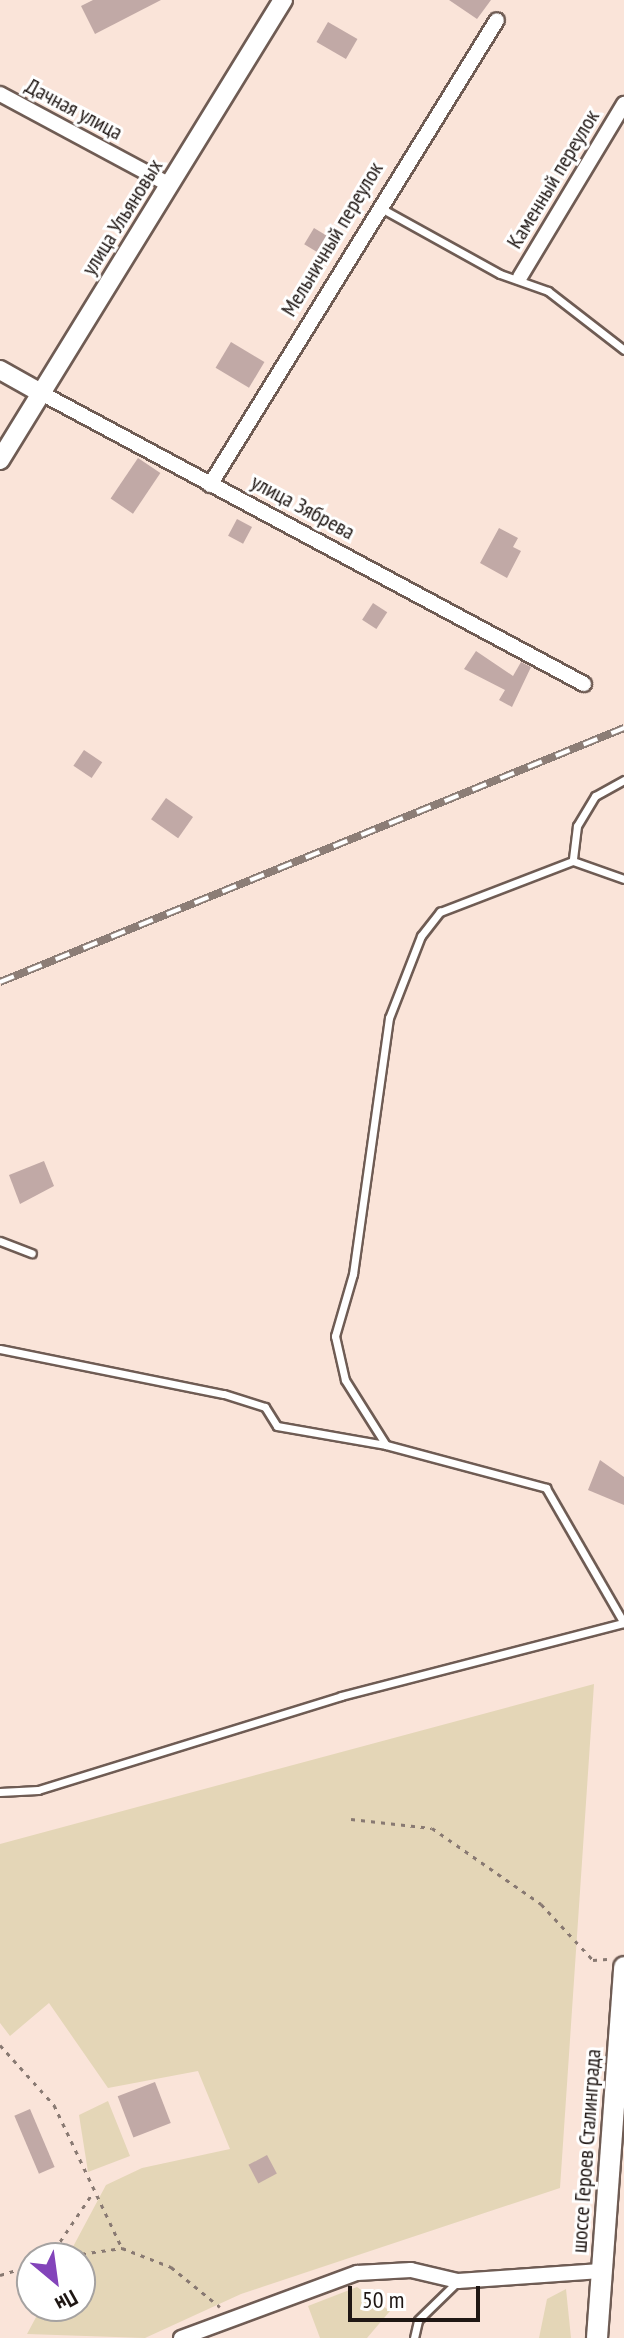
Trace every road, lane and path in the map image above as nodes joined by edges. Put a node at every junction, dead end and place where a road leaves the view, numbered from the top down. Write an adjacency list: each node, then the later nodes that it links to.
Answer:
1 (283, 0): 5 (street, улица Ульяновых)
2 (497, 20): 6 (street, Мельничный переулок)
3 (0, 94): 5 (street, Дачная улица)
4 (624, 104): 7 (street, Каменный переулок)
5 (170, 185): 10 (street, улица Ульяновых)
6 (377, 206): 7 (lane); 12 (street, Мельничный переулок)
7 (520, 277): 8 (lane)
8 (624, 350)
9 (0, 370): 10 (street, улица Зябрева)
10 (41, 393): 11 (street, улица Ульяновых); 12 (street, улица Зябрева)
11 (0, 460)
12 (210, 485): 13 (street, улица Зябрева)
13 (584, 684)
14 (624, 780): 15 (lane)
15 (573, 861): 16 (lane); 20 (lane)
16 (624, 879)
17 (0, 1241): 18 (lane)
18 (32, 1253)
19 (0, 1349): 20 (lane)
20 (386, 1445): 21 (lane)
21 (624, 1623): 22 (lane)
22 (0, 1792)
23 (351, 1819): 24 (path)
24 (624, 1958)
25 (624, 1967): 27 (main road, шоссе Героев Сталинграда)
26 (0, 2045): 28 (path)
27 (619, 2089): 32 (main road, шоссе Героев Сталинграда)
28 (92, 2194): 29 (path); 30 (path)
29 (61, 2242)
30 (122, 2248): 31 (path); 34 (path)
31 (96, 2252)
32 (601, 2271): 33 (street); 37 (main road, шоссе Героев Сталинграда)
33 (458, 2281): 34 (street); 36 (lane)
34 (229, 2315): 35 (street)
35 (181, 2338)
36 (414, 2338)
37 (597, 2338)

